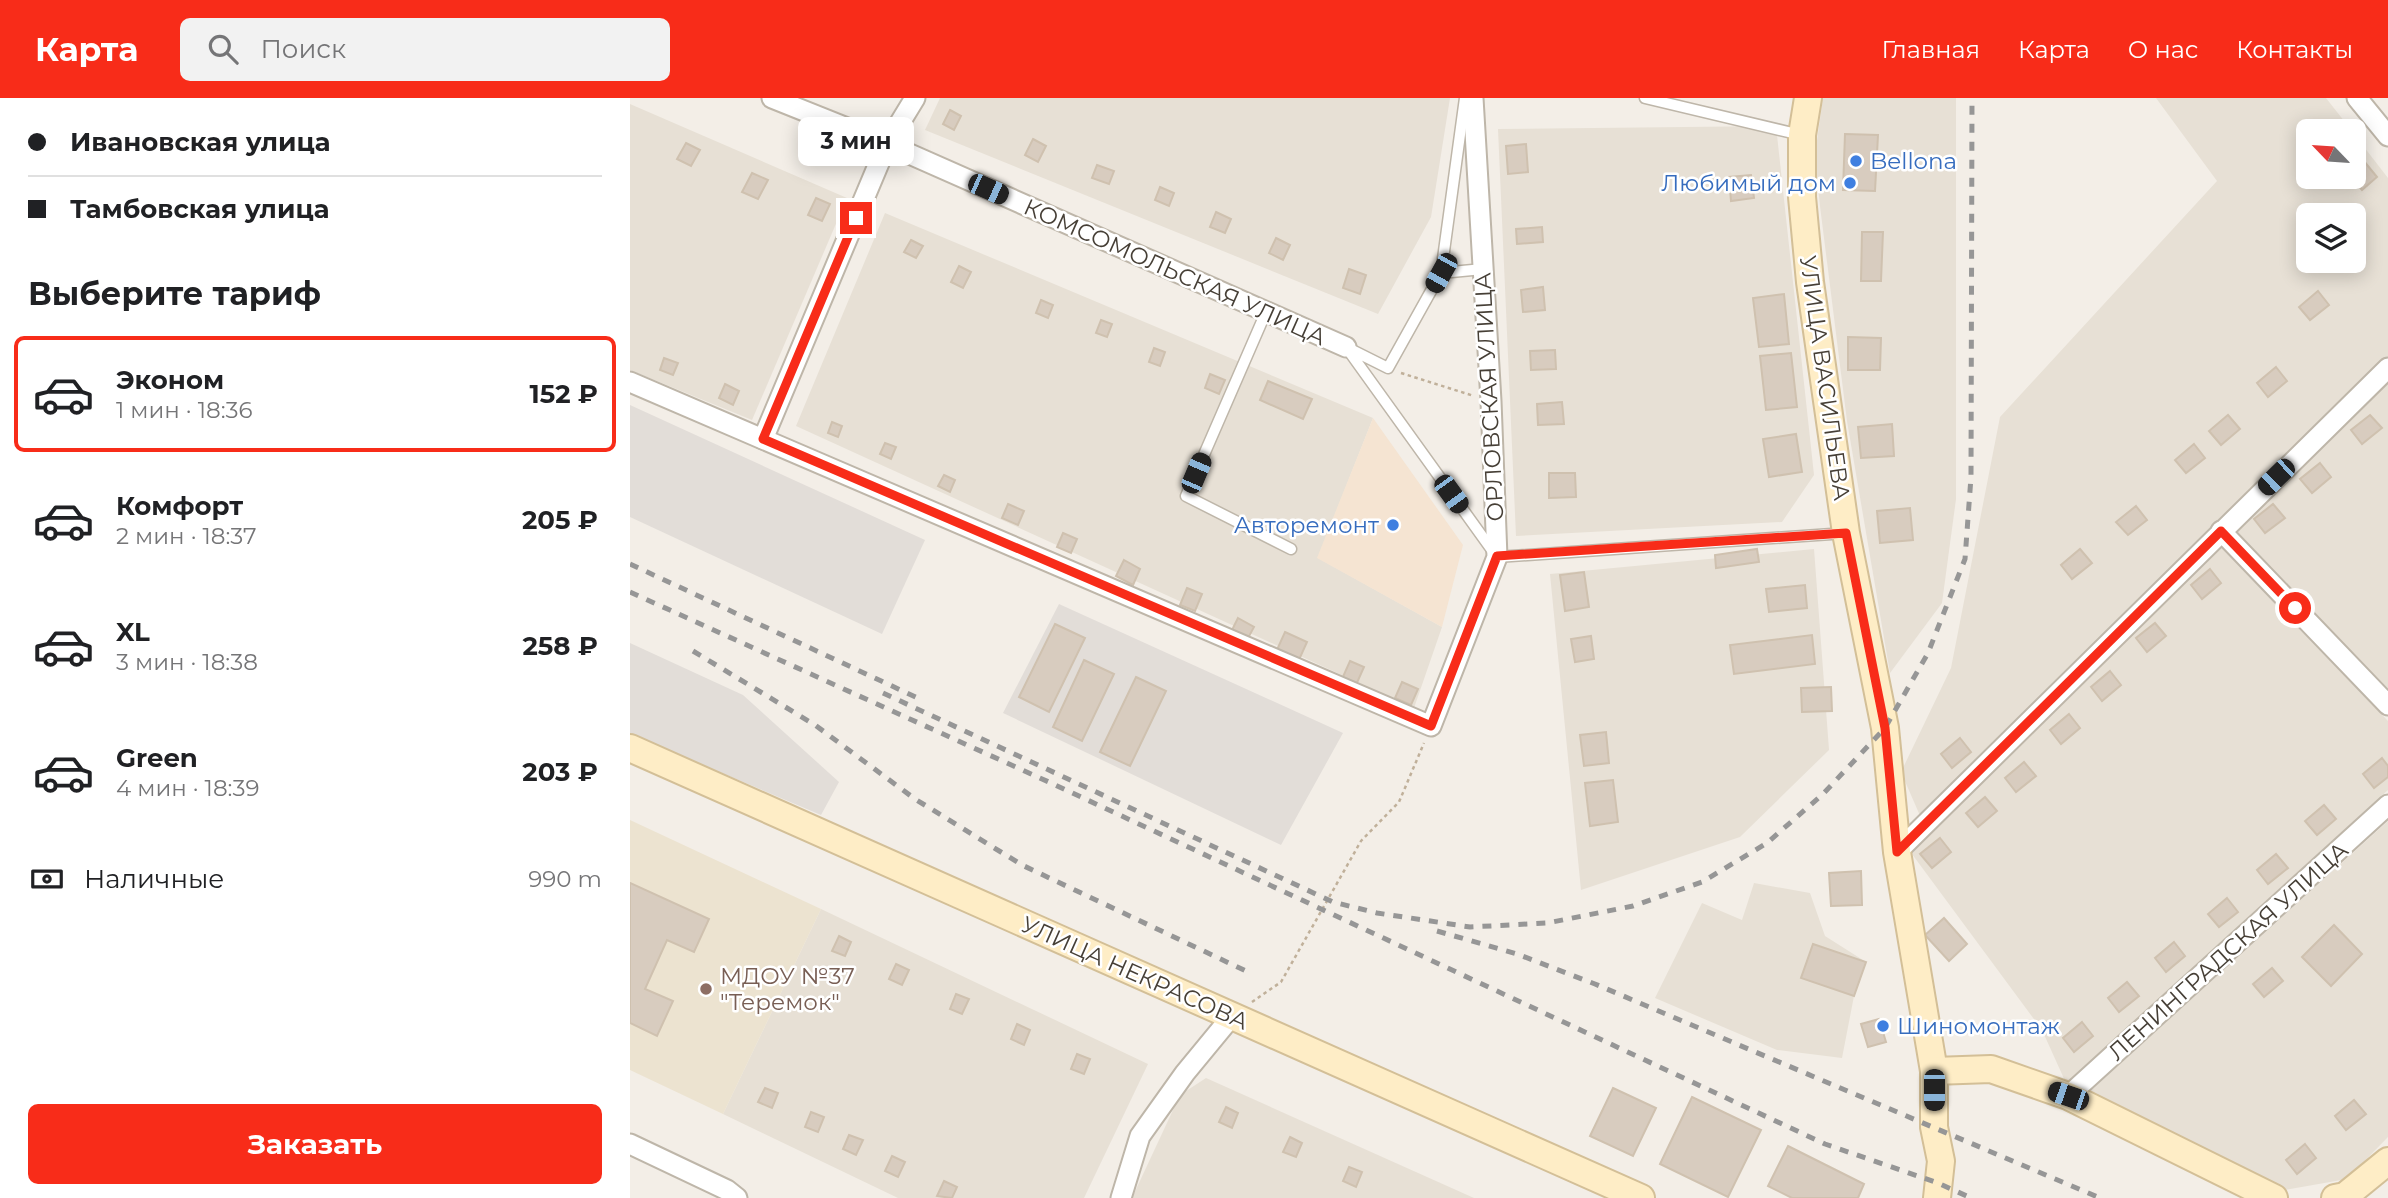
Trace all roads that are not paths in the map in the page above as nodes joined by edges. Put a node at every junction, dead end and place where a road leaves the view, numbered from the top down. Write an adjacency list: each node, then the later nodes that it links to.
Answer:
1 (772, 98): 10 (street, КОМСОМОЛЬСКАЯ УЛИЦА)
2 (915, 98): 10 (street)
3 (1465, 98): 12 (lane)
4 (1474, 98): 11 (street, ОРЛОВСКАЯ УЛИЦА)
5 (1645, 98): 8 (lane)
6 (1808, 98): 8 (street, УЛИЦА ВАСИЛЬЕВА)
7 (2357, 98): 9 (street)
8 (1802, 135): 19 (street, УЛИЦА ВАСИЛЬЕВА)
9 (2388, 136)
10 (887, 144): 13 (street, КОМСОМОЛЬСКАЯ УЛИЦА); 17 (street)
11 (1483, 269): 12 (lane); 21 (street, ОРЛОВСКАЯ УЛИЦА)
12 (1441, 273): 14 (lane)
13 (1266, 312): 14 (street, КОМСОМОЛЬСКАЯ УЛИЦА); 20 (lane)
14 (1346, 347): 21 (lane)
15 (2388, 368): 18 (street)
16 (630, 382): 17 (street)
17 (763, 439): 21 (street, ОРЛОВСКАЯ УЛИЦА)
18 (2221, 531): 22 (street); 25 (street)
19 (1846, 533): 21 (lane); 25 (street, УЛИЦА ВАСИЛЬЕВА)
20 (1291, 549)
21 (1497, 556)
22 (2388, 705)
23 (630, 748): 26 (street, УЛИЦА НЕКРАСОВА)
24 (2388, 805): 28 (street, ЛЕНИНГРАДСКАЯ УЛИЦА)
25 (1897, 852): 27 (street, УЛИЦА ВАСИЛЬЕВА)
26 (1232, 1016): 32 (street); 33 (street, УЛИЦА НЕКРАСОВА)
27 (1934, 1071): 28 (street); 34 (street, УЛИЦА ВАСИЛЬЕВА)
28 (2068, 1096): 35 (street)
29 (630, 1143): 31 (street)
30 (2388, 1161): 36 (street)
31 (729, 1196)
32 (1121, 1198)
33 (1641, 1198)
34 (1937, 1198)
35 (2274, 1198)
36 (2335, 1198)

